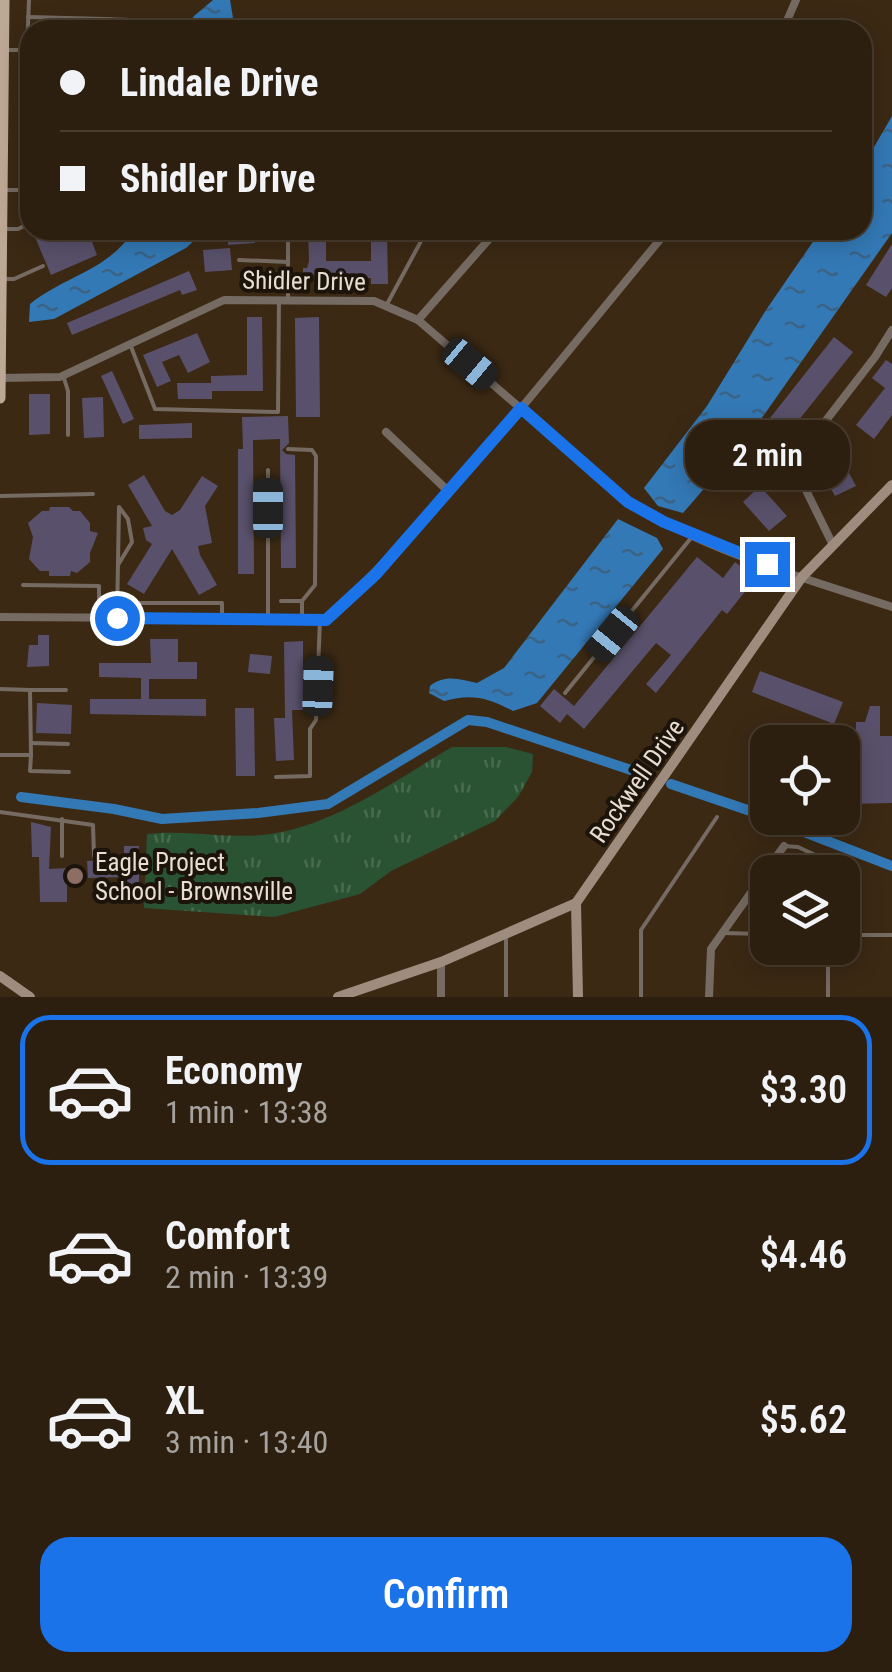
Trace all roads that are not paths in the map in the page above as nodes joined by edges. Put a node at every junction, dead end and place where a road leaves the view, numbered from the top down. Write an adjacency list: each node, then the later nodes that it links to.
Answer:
1 (4, 0): 6 (main road)
2 (28, 0): 3 (lane)
3 (28, 17): 4 (lane)
4 (60, 18): 5 (lane)
5 (106, 20)
6 (2, 29): 7 (main road)
7 (4, 50): 8 (lane); 9 (main road)
8 (20, 50)
9 (1, 100): 10 (main road)
10 (1, 135): 11 (main road)
11 (1, 158): 12 (main road)
12 (2, 190): 13 (main road)
13 (1, 229): 21 (main road)
14 (288, 240): 19 (lane)
15 (422, 240): 23 (lane)
16 (488, 240): 24 (street)
17 (660, 240): 31 (street)
18 (239, 260): 19 (lane)
19 (288, 262): 22 (lane)
20 (43, 266): 21 (lane)
21 (0, 279): 27 (main road)
22 (284, 299): 23 (street, Shidler Drive); 26 (street, Shidler Drive); 26 (lane)
23 (386, 306): 24 (street, Shidler Drive)
24 (418, 320): 31 (street, Shidler Drive)
25 (892, 330): 41 (street)
26 (130, 344): 28 (street, Shidler Drive)
27 (0, 361): 29 (main road)
28 (64, 375): 29 (street, Shidler Drive); 33 (lane)
29 (0, 378): 30 (main road)
30 (0, 398)
31 (521, 408): 37 (street); 40 (street, Shidler Drive)
32 (386, 432): 37 (street)
33 (68, 435)
34 (288, 449): 45 (lane)
35 (268, 470): 53 (lane)
36 (892, 484): 41 (street, Rockwell Drive)
37 (448, 490): 55 (street)
38 (93, 494): 39 (lane)
39 (0, 496)
40 (694, 535): 43 (street, Shidler Drive); 59 (lane)
41 (832, 543): 43 (street, Rockwell Drive)
42 (118, 565): 42 (lane); 47 (lane)
43 (802, 577): 48 (street, Shidler Drive); 73 (street, Rockwell Drive)
44 (22, 585): 50 (lane)
45 (302, 600): 46 (lane); 54 (lane)
46 (281, 601)
47 (117, 603): 51 (lane); 52 (lane)
48 (892, 607)
49 (0, 617): 50 (street)
50 (99, 618): 51 (street)
51 (117, 618): 52 (street)
52 (222, 619): 53 (street)
53 (268, 619): 54 (street)
54 (302, 619): 55 (street)
55 (320, 620): 65 (lane)
56 (0, 689): 57 (lane)
57 (30, 690): 58 (lane); 60 (lane)
58 (66, 690)
59 (565, 693)
60 (30, 743): 61 (lane); 63 (lane)
61 (68, 744)
62 (0, 755): 63 (lane)
63 (30, 756): 64 (lane)
64 (69, 772)
65 (276, 777)
66 (0, 812): 68 (lane)
67 (717, 817): 88 (lane)
68 (62, 819): 71 (lane); 72 (lane)
69 (784, 846): 70 (lane); 74 (street)
70 (815, 855)
71 (62, 856)
72 (94, 856)
73 (576, 903): 75 (street); 87 (street)
74 (723, 933): 76 (lane); 89 (street)
75 (506, 934): 79 (street); 86 (lane)
76 (750, 934)
77 (860, 934): 78 (lane)
78 (892, 935)
79 (442, 962): 82 (street); 85 (street)
80 (828, 965): 90 (lane)
81 (0, 976): 83 (street)
82 (368, 992): 84 (street)
83 (30, 997)
84 (338, 997)
85 (441, 997)
86 (506, 997)
87 (578, 997)
88 (642, 997)
89 (709, 997)
90 (828, 997)

